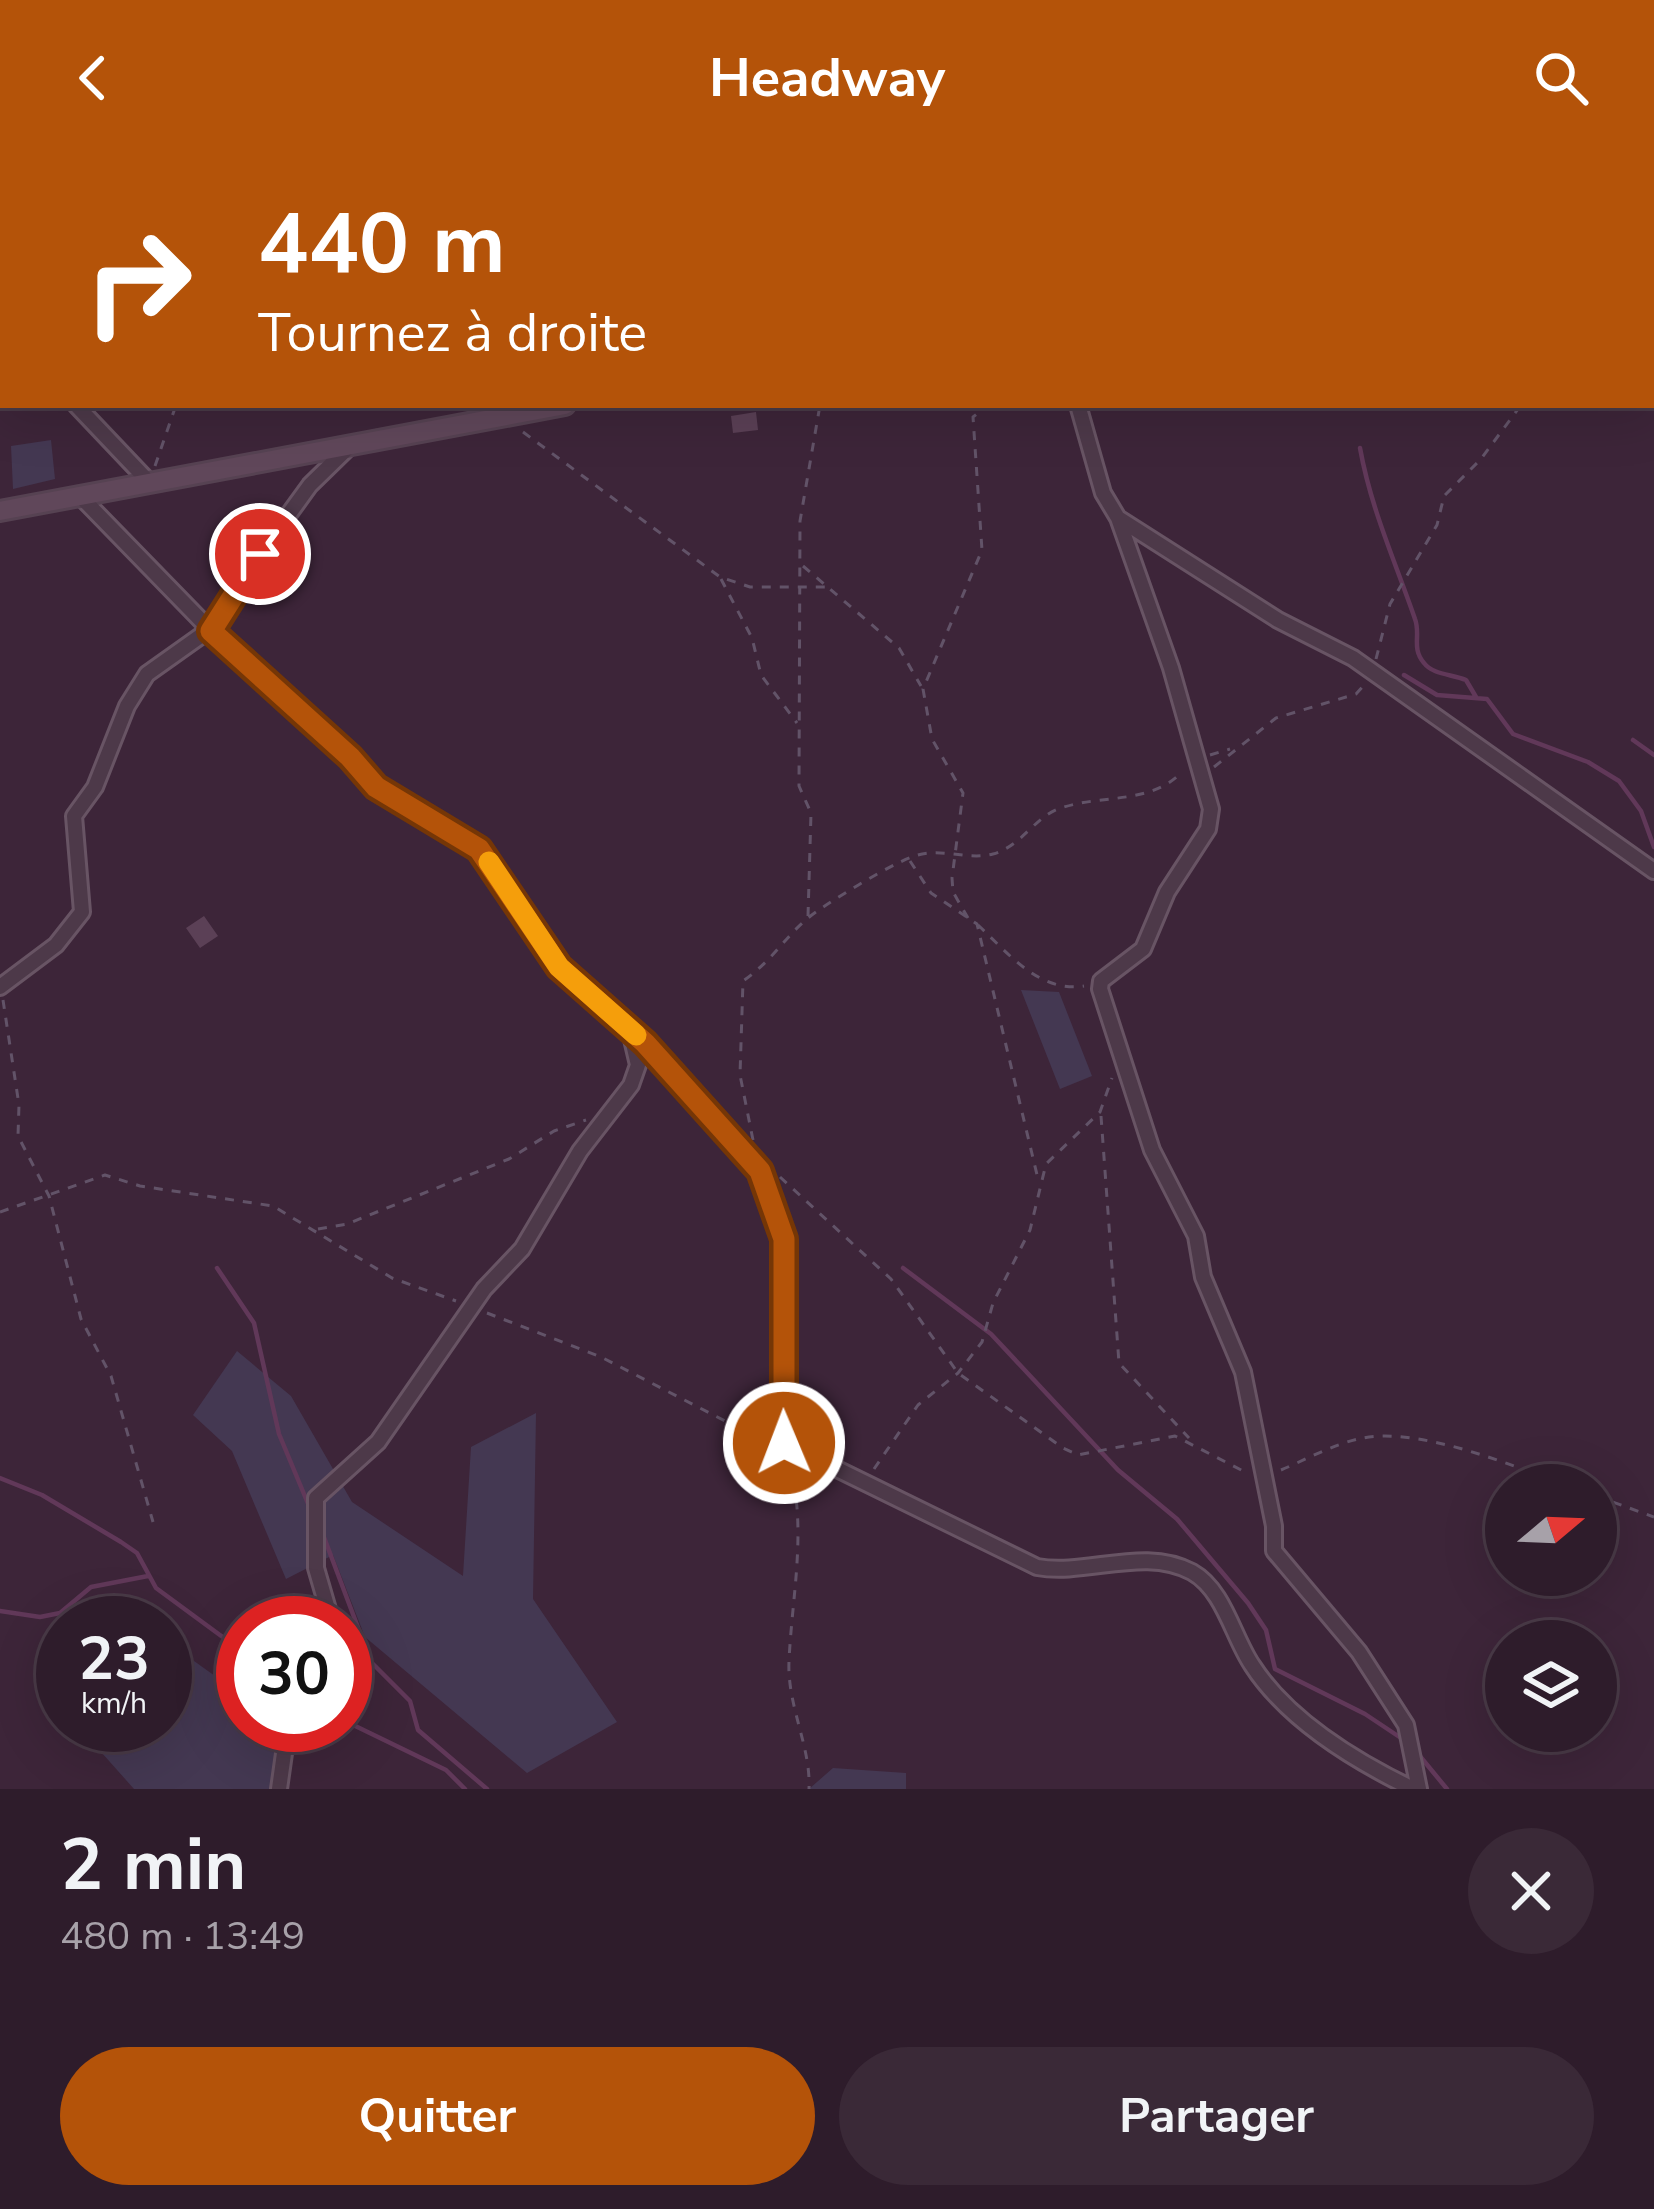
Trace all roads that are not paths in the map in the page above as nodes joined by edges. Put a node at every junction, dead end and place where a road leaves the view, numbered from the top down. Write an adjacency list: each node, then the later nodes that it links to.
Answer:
1 (79, 408): 5 (street)
2 (549, 408): 4 (street)
3 (1079, 408): 8 (street)
4 (351, 445): 5 (street); 9 (street)
5 (149, 482): 6 (street)
6 (80, 496): 7 (street); 9 (street)
7 (0, 511)
8 (1118, 518): 10 (street); 16 (street)
9 (211, 631): 11 (street); 12 (street)
10 (1654, 871)
11 (1, 986)
12 (626, 1026): 13 (street); 16 (street)
13 (324, 1596)
14 (287, 1752): 15 (street)
15 (279, 1789)
16 (1416, 1789)

